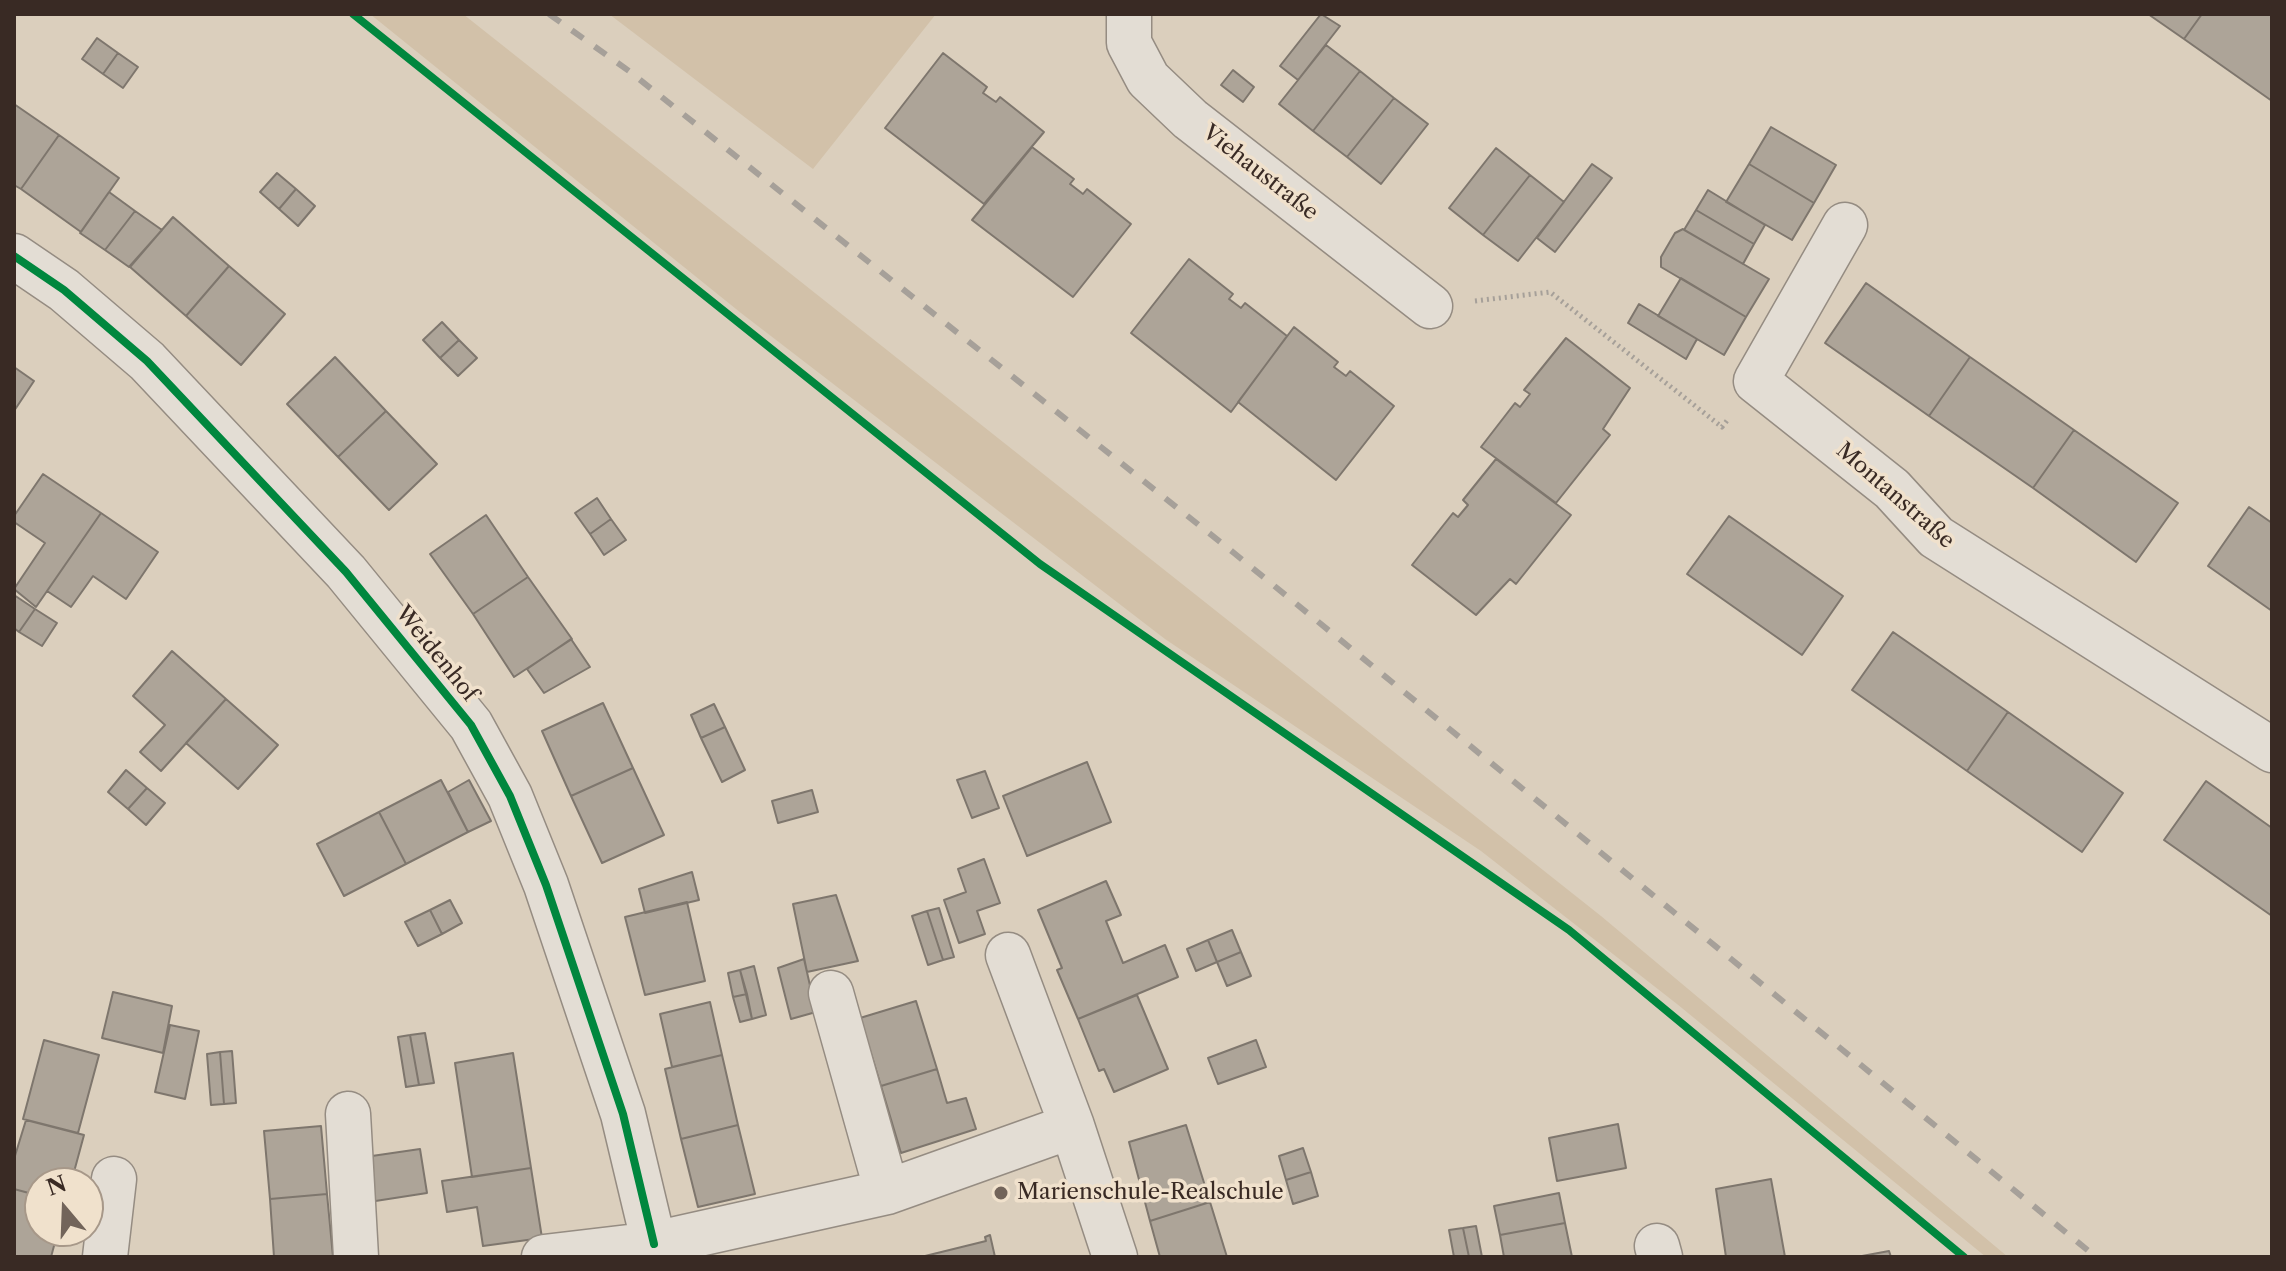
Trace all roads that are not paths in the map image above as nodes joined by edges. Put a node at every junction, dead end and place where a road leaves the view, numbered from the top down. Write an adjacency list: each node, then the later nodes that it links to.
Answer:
1 (1129, 14): 4 (street, Viehaustraße)
2 (1845, 225): 5 (street, Montanstraße)
3 (14, 256): 12 (street, Weidenhof)
4 (1430, 306)
5 (2272, 750)
6 (1008, 955): 9 (street)
7 (831, 993): 11 (street)
8 (348, 1114): 14 (street)
9 (1072, 1126): 11 (street); 16 (street)
10 (114, 1179): 13 (street)
11 (887, 1192): 12 (street)
12 (654, 1244): 15 (street)
13 (105, 1257)
14 (356, 1257)
15 (544, 1257)
16 (1115, 1257)

